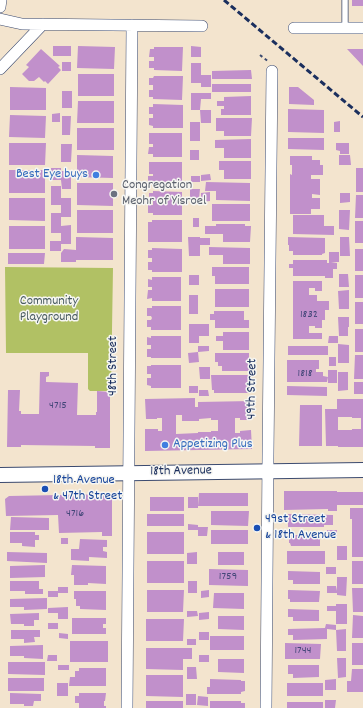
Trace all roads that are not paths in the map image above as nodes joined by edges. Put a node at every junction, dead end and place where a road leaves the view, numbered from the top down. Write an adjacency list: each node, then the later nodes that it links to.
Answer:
1 (1, 0): 3 (street)
2 (345, 0): 9 (lane)
3 (0, 7)
4 (0, 19): 5 (street)
5 (44, 24): 6 (street); 11 (street)
6 (132, 25): 7 (street); 15 (street, 48th Street)
7 (202, 26)
8 (294, 28): 9 (street)
9 (345, 28): 10 (street)
10 (363, 28)
11 (0, 70)
12 (272, 71): 14 (street, 49th Street)
13 (363, 470): 14 (street, 18th Avenue)
14 (268, 471): 15 (street, 18th Avenue); 18 (street, 49th Street)
15 (128, 473): 16 (street, 18th Avenue); 17 (street, 48th Street)
16 (0, 475)
17 (127, 708)
18 (266, 708)

